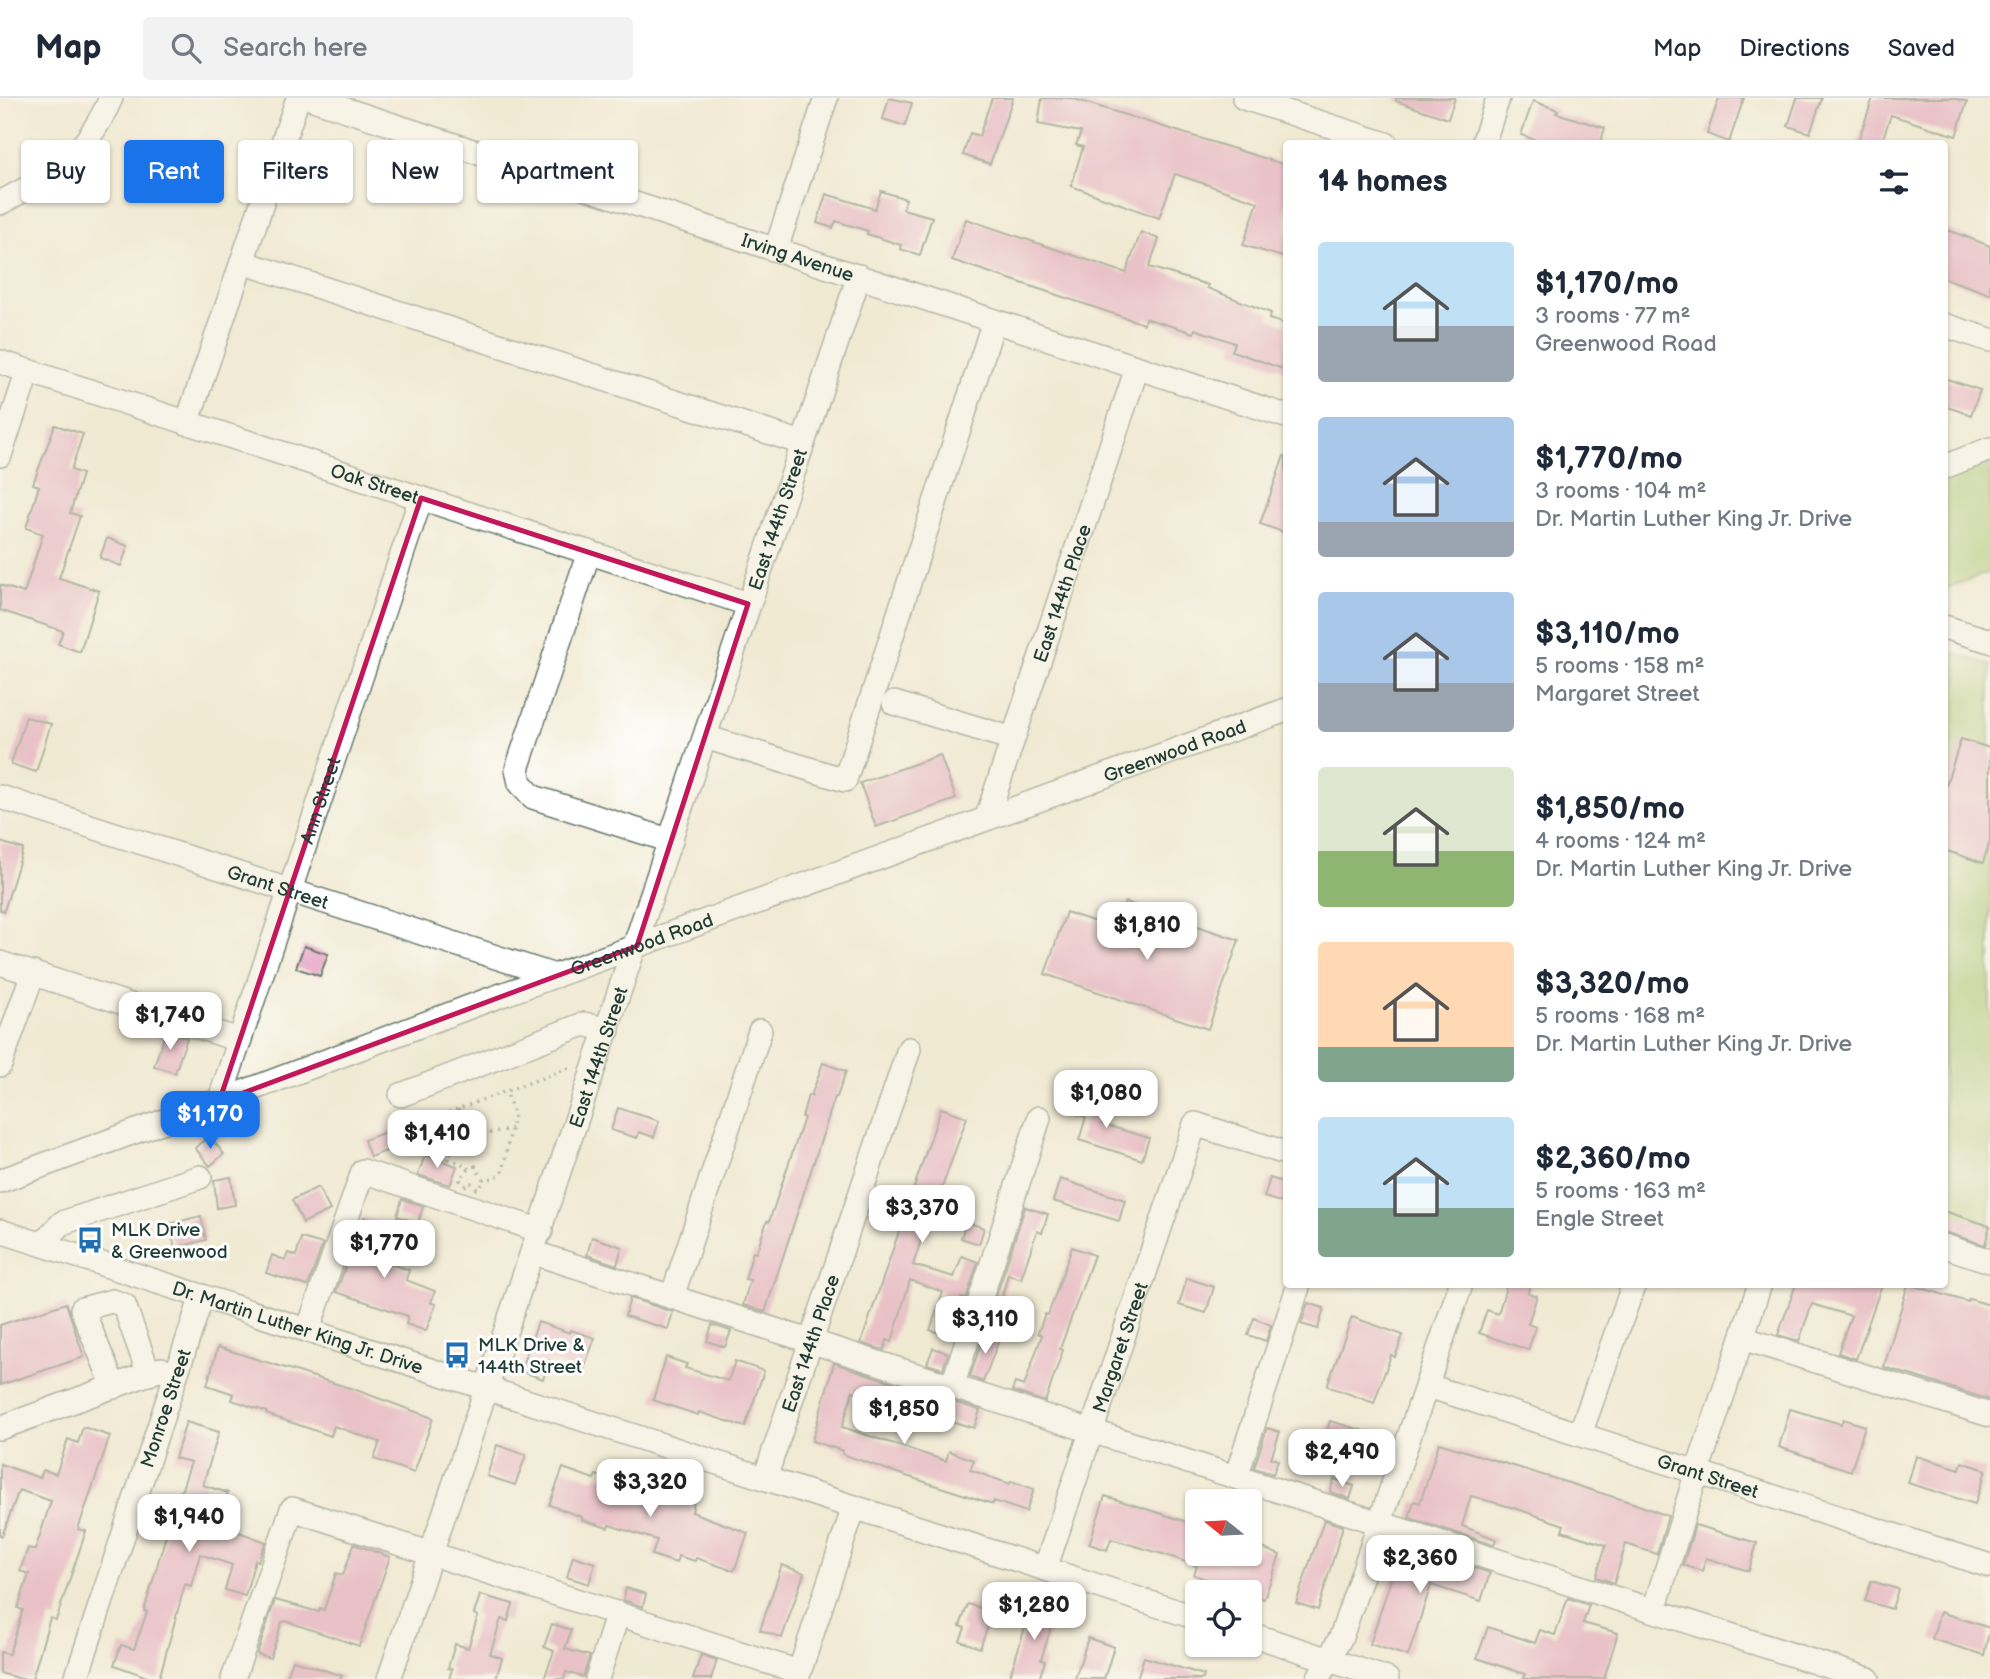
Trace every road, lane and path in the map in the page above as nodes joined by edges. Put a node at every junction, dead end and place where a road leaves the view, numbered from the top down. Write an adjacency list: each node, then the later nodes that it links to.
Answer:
1 (111, 98): 9 (street)
2 (298, 98): 11 (street)
3 (310, 98): 10 (street, Irving Avenue)
4 (826, 98): 10 (street)
5 (1244, 98): 7 (street)
6 (1497, 98): 8 (street)
7 (1374, 140)
8 (1484, 140)
9 (0, 203)
10 (776, 249): 12 (street, Irving Avenue)
11 (242, 262): 20 (street); 21 (street)
12 (859, 276): 13 (street, Irving Avenue); 21 (street, East 144th Street)
13 (994, 321): 17 (street, Irving Avenue); 32 (street)
14 (1948, 326): 15 (street)
15 (1990, 340)
16 (0, 362): 18 (street, Oak Street)
17 (1137, 368): 19 (street, Irving Avenue); 33 (street, East 144th Place)
18 (28, 372): 20 (street, Oak Street); 23 (street)
19 (1283, 415)
20 (187, 423): 25 (street, Oak Street)
21 (803, 443): 27 (street, East 144th Street)
22 (1990, 449): 24 (street)
23 (0, 455)
24 (1948, 465)
25 (421, 498): 26 (street, Oak Street); 37 (street, Ann Street)
26 (589, 552): 27 (street, Oak Street); 36 (street)
27 (748, 604): 32 (street, East 144th Street)
28 (1948, 628): 29 (street)
29 (1990, 642)
30 (894, 703): 33 (street)
31 (1283, 711): 35 (street, Greenwood Road)
32 (705, 737): 36 (street, East 144th Street)
33 (1013, 739): 35 (street, East 144th Place)
34 (0, 797): 37 (street, Grant Street)
35 (987, 817): 38 (street, Greenwood Road)
36 (671, 841): 38 (street, East 144th Street)
37 (289, 889): 41 (street, Grant Street); 44 (street, Ann Street)
38 (637, 946): 41 (street, Greenwood Road); 42 (street, East 144th Street)
39 (0, 963): 40 (street)
40 (33, 973): 44 (street); 47 (street)
41 (555, 975): 50 (street, Greenwood Road)
42 (608, 1030): 49 (street); 62 (street, East 144th Street)
43 (760, 1031): 72 (street)
44 (239, 1040): 50 (street, Ann Street)
45 (909, 1049): 75 (street, East 144th Place)
46 (580, 1063): 48 (path)
47 (0, 1065)
48 (506, 1091): 51 (path); 53 (path)
49 (401, 1095)
50 (219, 1101): 60 (street, Greenwood Road)
51 (458, 1108): 54 (path); 56 (path)
52 (1038, 1118): 80 (street)
53 (511, 1128): 54 (path); 59 (path)
54 (469, 1135): 56 (path)
55 (1283, 1152): 84 (street, Margaret Street)
56 (447, 1160): 57 (path)
57 (469, 1169): 59 (path); 59 (path)
58 (200, 1177): 63 (street)
59 (484, 1179)
60 (0, 1181)
61 (0, 1231): 63 (street, Dr. Martin Luther King Jr. Drive)
62 (541, 1231): 65 (street, East 144th Street); 73 (street)
63 (42, 1244): 71 (street, Dr. Martin Luther King Jr. Drive)
64 (1948, 1247): 66 (street)
65 (534, 1253): 72 (street); 81 (street, East 144th Street)
66 (1990, 1261)
67 (1298, 1288): 87 (street)
68 (1460, 1288): 78 (street)
69 (1633, 1288): 85 (street)
70 (1759, 1288): 74 (street)
71 (202, 1296): 73 (street, Dr. Martin Luther King Jr. Drive); 76 (street, Monroe Street)
72 (672, 1297): 75 (street)
73 (308, 1330): 81 (street, Dr. Martin Luther King Jr. Drive)
74 (1742, 1338): 82 (street); 86 (street)
75 (811, 1342): 80 (street); 88 (street, East 144th Place)
76 (179, 1363): 77 (street); 100 (street, Monroe Street)
77 (149, 1374): 79 (street); 79 (street)
78 (1428, 1386): 85 (street, Grant Street); 90 (street)
79 (114, 1387): 83 (street)
80 (953, 1387): 84 (street)
81 (488, 1389): 88 (street, Dr. Martin Luther King Jr. Drive); 91 (street, East 144th Street)
82 (1990, 1415)
83 (0, 1428)
84 (1091, 1431): 87 (street); 93 (street, Margaret Street)
85 (1580, 1434): 86 (street, Grant Street)
86 (1697, 1472): 92 (street, Grant Street); 94 (street)
87 (1236, 1477): 90 (street)
88 (765, 1478): 89 (street, Dr. Martin Luther King Jr. Drive)
89 (854, 1507): 93 (street, Dr. Martin Luther King Jr. Drive); 99 (street)
90 (1380, 1523): 94 (street); 98 (street)
91 (431, 1553): 95 (street); 101 (street); 102 (street, East 144th Street)
92 (1990, 1566)
93 (1045, 1569): 96 (street, Dr. Martin Luther King Jr. Drive)
94 (1654, 1611): 105 (street)
95 (618, 1613): 99 (street); 103 (street)
96 (1185, 1614)
97 (1262, 1640): 98 (street)
98 (1323, 1669): 104 (street)
99 (798, 1675)
100 (76, 1679)
101 (233, 1679)
102 (388, 1679)
103 (597, 1679)
104 (1387, 1679)
105 (1868, 1679)

